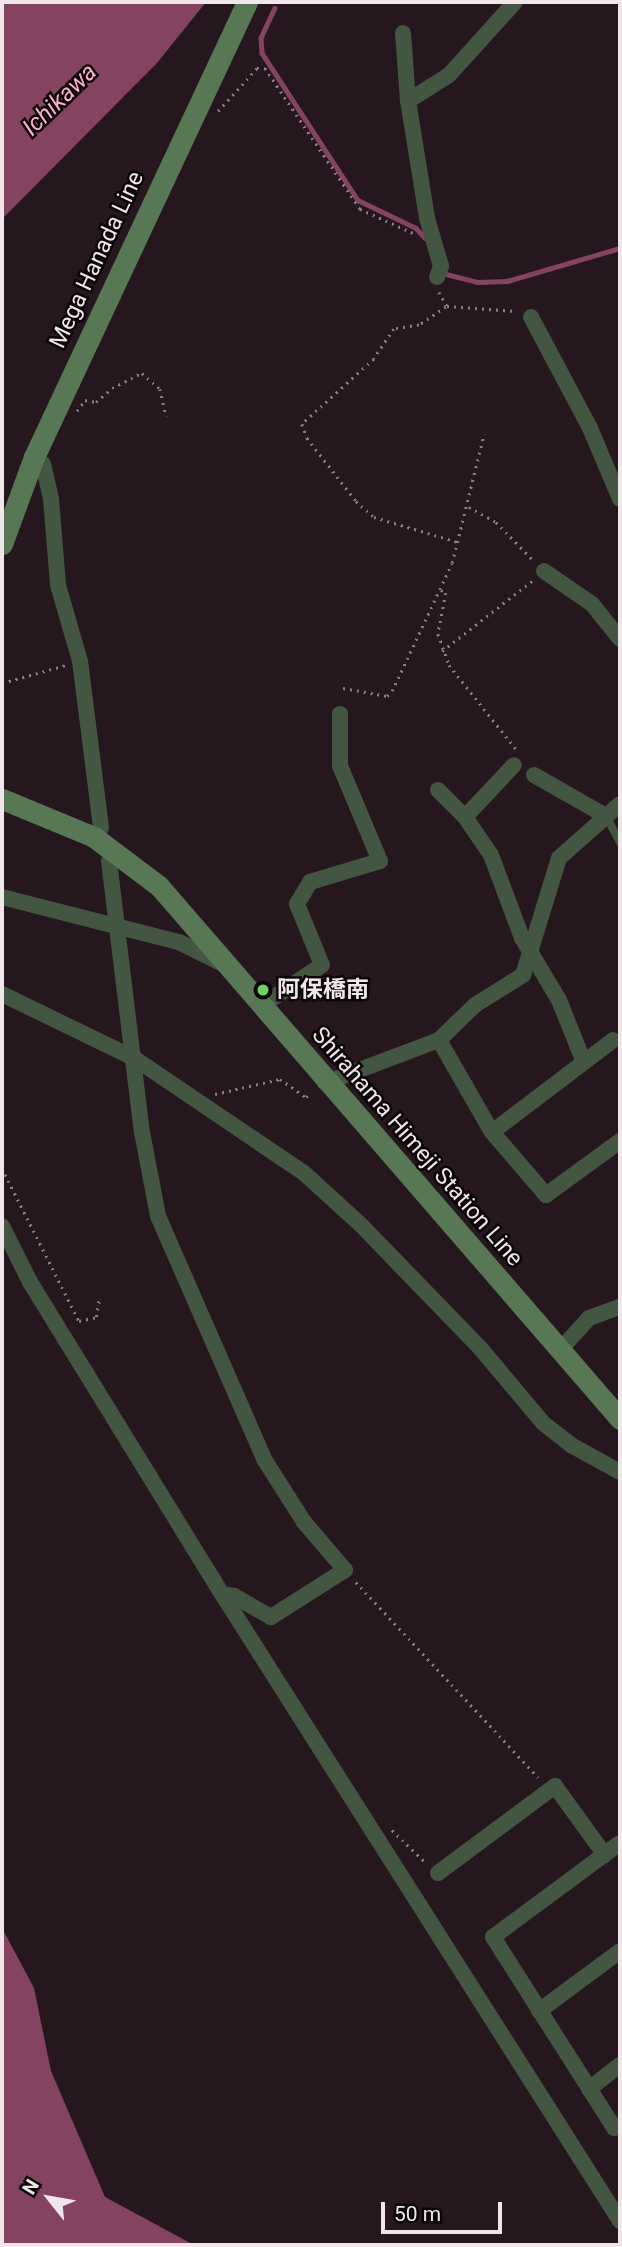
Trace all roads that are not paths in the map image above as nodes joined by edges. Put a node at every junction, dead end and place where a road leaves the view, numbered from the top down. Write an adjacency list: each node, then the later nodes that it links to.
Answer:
1 (247, 2): 7 (main road, Mega Hanada Line)
2 (515, 2): 4 (street)
3 (403, 33): 4 (street)
4 (408, 100): 5 (street)
5 (439, 272)
6 (531, 317): 8 (street)
7 (34, 457): 9 (main road, Mega Hanada Line); 20 (street)
8 (620, 499)
9 (2, 544)
10 (544, 571): 11 (street)
11 (620, 639)
12 (340, 713): 28 (street)
13 (514, 765): 19 (street)
14 (534, 775): 18 (street)
15 (438, 789): 19 (street)
16 (2, 799): 26 (main road, Shirahama Himeji Station Line)
17 (620, 804): 18 (street)
18 (606, 816): 21 (lane); 25 (street)
19 (465, 817): 25 (street)
20 (101, 828)
21 (620, 842)
22 (109, 861): 24 (street)
23 (2, 897): 24 (street)
24 (120, 925): 26 (street); 31 (street)
25 (530, 950): 30 (street); 32 (street)
26 (227, 965): 28 (main road, Shirahama Himeji Station Line)
27 (2, 994): 31 (street)
28 (261, 1006): 33 (main road, Shirahama Himeji Station Line)
29 (617, 1037): 32 (street)
30 (439, 1040): 33 (street); 34 (street)
31 (134, 1058): 40 (street); 41 (street)
32 (583, 1060): 34 (street)
33 (325, 1083): 38 (main road, Shirahama Himeji Station Line)
34 (492, 1132): 35 (street)
35 (620, 1141)
36 (2, 1226): 41 (street)
37 (620, 1307): 38 (street)
38 (560, 1350): 39 (main road, Shirahama Himeji Station Line)
39 (620, 1419)
40 (620, 1472)
41 (222, 1594): 50 (street)
42 (620, 1843): 43 (street)
43 (604, 1855): 44 (street); 46 (street)
44 (438, 1873)
45 (620, 1951): 46 (street)
46 (539, 2011): 48 (street)
47 (620, 2065): 48 (street)
48 (589, 2089): 49 (street)
49 (620, 2125)
50 (620, 2221)

